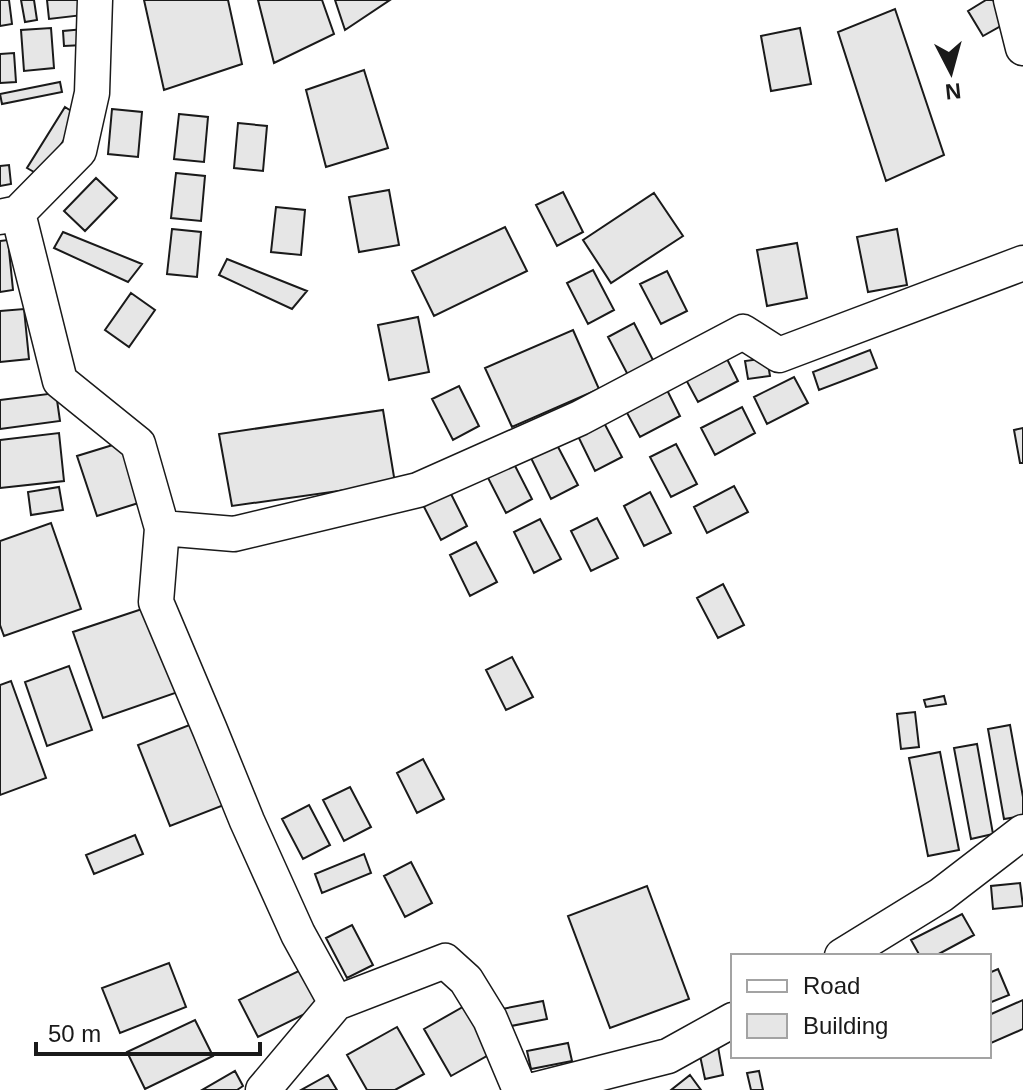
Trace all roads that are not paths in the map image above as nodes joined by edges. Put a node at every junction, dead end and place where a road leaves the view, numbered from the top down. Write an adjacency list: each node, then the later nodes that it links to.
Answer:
1 (95, 0): 4 (street)
2 (1011, 0): 3 (street)
3 (1023, 48)
4 (9, 215): 6 (street)
5 (1023, 263): 6 (street)
6 (162, 528): 9 (street)
7 (1023, 832): 8 (street)
8 (845, 954)
9 (336, 1003): 11 (street); 12 (street)
10 (731, 1021): 13 (street)
11 (263, 1090)
12 (520, 1090)
13 (534, 1090)

